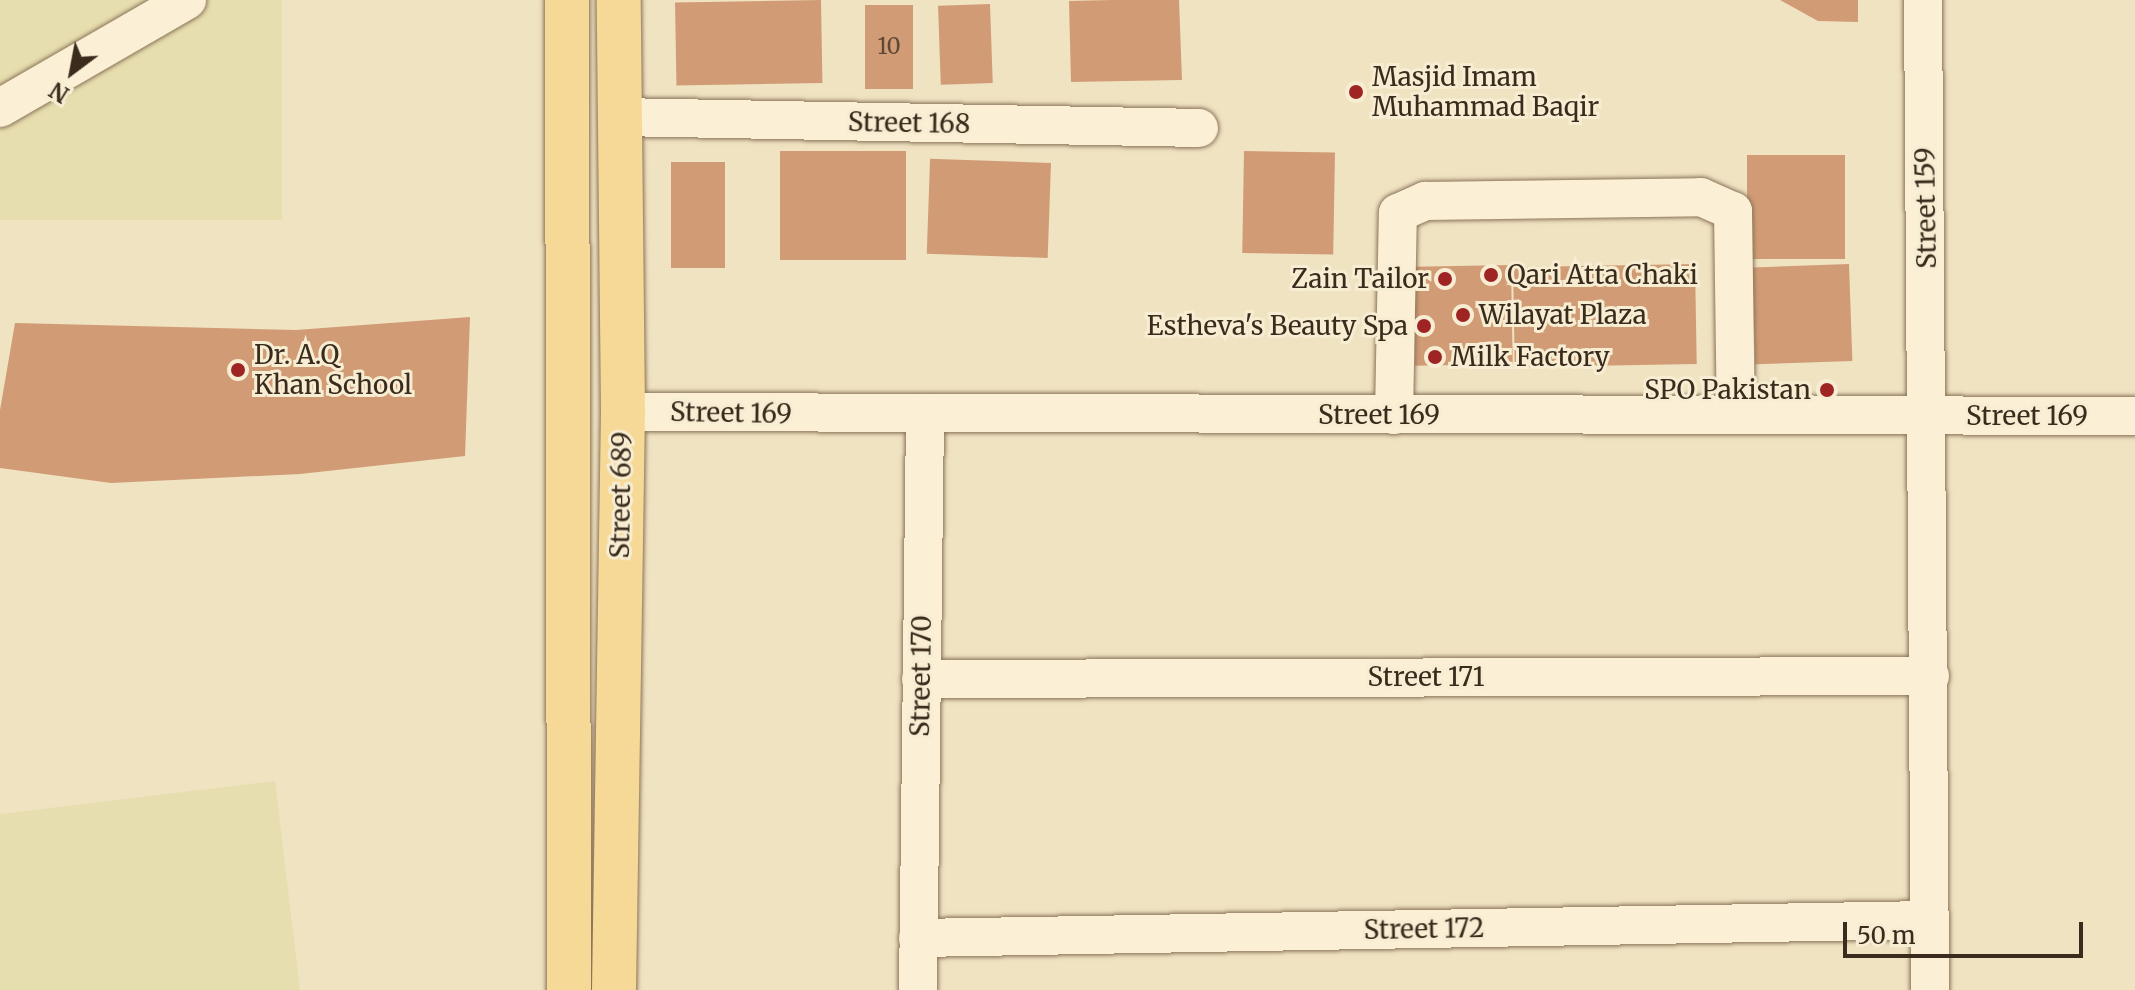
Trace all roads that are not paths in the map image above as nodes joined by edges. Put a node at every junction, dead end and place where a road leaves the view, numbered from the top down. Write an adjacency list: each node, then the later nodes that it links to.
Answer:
1 (187, 0): 5 (street)
2 (567, 0): 15 (main road, Street 689)
3 (619, 0): 6 (main road, Street 689)
4 (1923, 0): 12 (street, Street 159)
5 (0, 108)
6 (618, 117): 7 (street, Street 168); 8 (main road, Street 689)
7 (1199, 128)
8 (623, 412): 9 (street, Street 169); 14 (main road, Street 689)
9 (925, 415): 10 (street, Street 169); 17 (street, Street 170)
10 (1394, 415): 11 (street, Street 169); 11 (street)
11 (1736, 415): 12 (street, Street 169)
12 (1928, 415): 13 (street, Street 169); 16 (street, Street 159)
13 (2135, 416)
14 (621, 457): 15 (main road); 21 (main road, Street 689)
15 (568, 459): 20 (main road, Street 689)
16 (1930, 676): 17 (street, Street 171); 18 (street, Street 159)
17 (921, 679): 19 (street, Street 170)
18 (1930, 920): 19 (street, Street 172); 23 (street, Street 159)
19 (918, 938): 22 (street, Street 170)
20 (569, 990)
21 (614, 990)
22 (918, 990)
23 (1930, 990)

